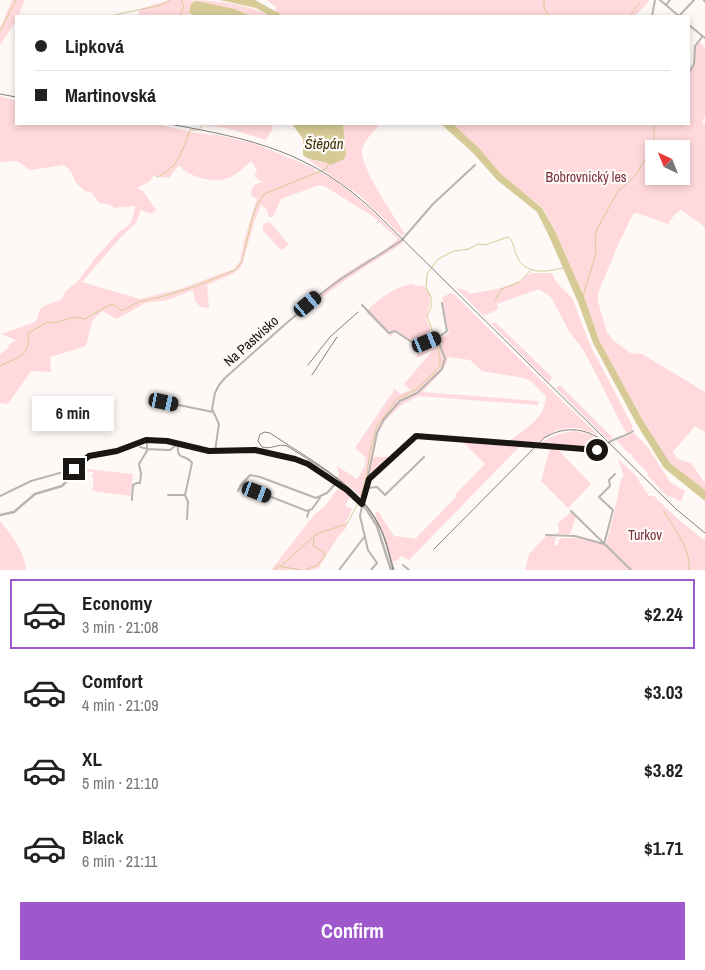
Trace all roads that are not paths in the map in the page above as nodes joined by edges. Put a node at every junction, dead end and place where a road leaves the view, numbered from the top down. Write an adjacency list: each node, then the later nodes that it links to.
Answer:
1 (655, 0): 6 (street)
2 (660, 0): 5 (street)
3 (670, 0): 5 (street)
4 (694, 0): 8 (street)
5 (666, 5): 7 (street)
6 (652, 15)
7 (678, 15)
8 (680, 15)
9 (690, 26): 10 (street)
10 (704, 38): 11 (street)
11 (695, 47): 12 (street); 13 (street)
12 (690, 48)
13 (690, 70)
14 (475, 165): 19 (street, Na Pastvisko)
15 (442, 303): 17 (street)
16 (362, 305): 17 (street)
17 (437, 339): 29 (street)
18 (164, 402): 19 (street)
19 (213, 412): 25 (street, Na Pastvisko)
20 (633, 431): 29 (street)
21 (147, 439): 22 (street); 24 (street); 27 (street)
22 (176, 445): 24 (street); 25 (street); 35 (street)
23 (140, 447): 24 (street)
24 (148, 449): 38 (street)
25 (216, 451): 30 (street)
26 (424, 457): 32 (street)
27 (74, 469): 36 (street); 42 (street)
28 (616, 474): 49 (street)
29 (369, 479): 32 (street)
30 (337, 482): 37 (street); 39 (street)
31 (240, 485): 33 (street); 37 (street); 41 (street)
32 (367, 488): 39 (street)
33 (238, 491)
34 (168, 495): 35 (street)
35 (185, 495): 44 (street)
36 (0, 496)
37 (320, 497): 41 (street)
38 (132, 500)
39 (362, 504): 46 (street); 53 (street)
40 (571, 510): 47 (street)
41 (309, 511): 43 (street)
42 (0, 515)
43 (307, 517)
44 (187, 519)
45 (546, 535): 48 (street)
46 (365, 536): 51 (street); 52 (street)
47 (597, 536): 48 (street); 49 (street)
48 (594, 541): 49 (street)
49 (604, 544): 55 (street)
50 (403, 565): 54 (street)
51 (339, 570)
52 (371, 570)
53 (391, 570)
54 (409, 570)
55 (631, 570)

